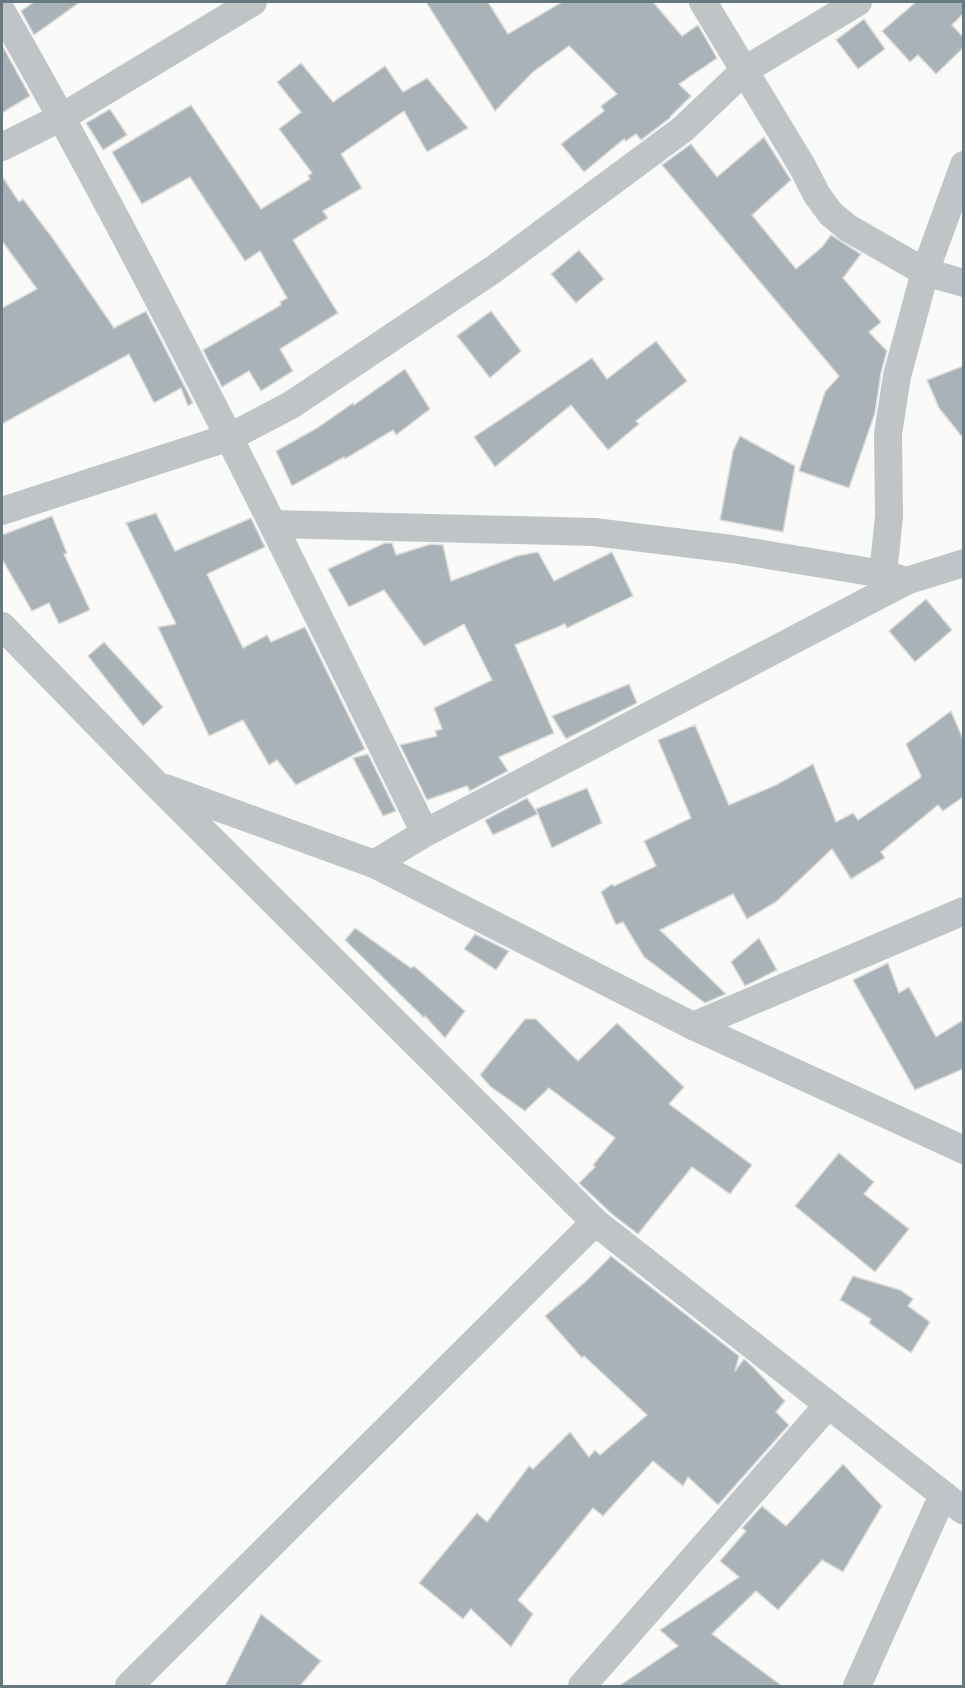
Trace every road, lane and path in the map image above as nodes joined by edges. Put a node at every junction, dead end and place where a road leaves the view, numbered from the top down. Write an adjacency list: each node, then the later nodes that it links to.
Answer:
1 (254, 2): 6 (street)
2 (703, 2): 5 (street)
3 (858, 2): 5 (street)
4 (2, 12): 6 (street)
5 (745, 70): 9 (street); 11 (street)
6 (62, 117): 7 (street); 11 (street)
7 (2, 147)
8 (963, 165): 9 (street)
9 (925, 272): 10 (street); 15 (street)
10 (963, 284)
11 (230, 437): 12 (street); 13 (street)
12 (2, 511)
13 (273, 524): 15 (street); 18 (street)
14 (963, 563): 15 (street)
15 (894, 578): 18 (street)
16 (2, 626): 17 (street)
17 (158, 786): 19 (street); 23 (street)
18 (425, 833): 19 (street)
19 (374, 864): 21 (street)
20 (963, 911): 21 (street)
21 (693, 1026): 22 (street)
22 (963, 1150)
23 (595, 1222): 24 (street); 26 (street)
24 (828, 1405): 25 (street); 27 (street)
25 (953, 1503): 28 (street)
26 (129, 1686)
27 (582, 1686)
28 (857, 1686)

